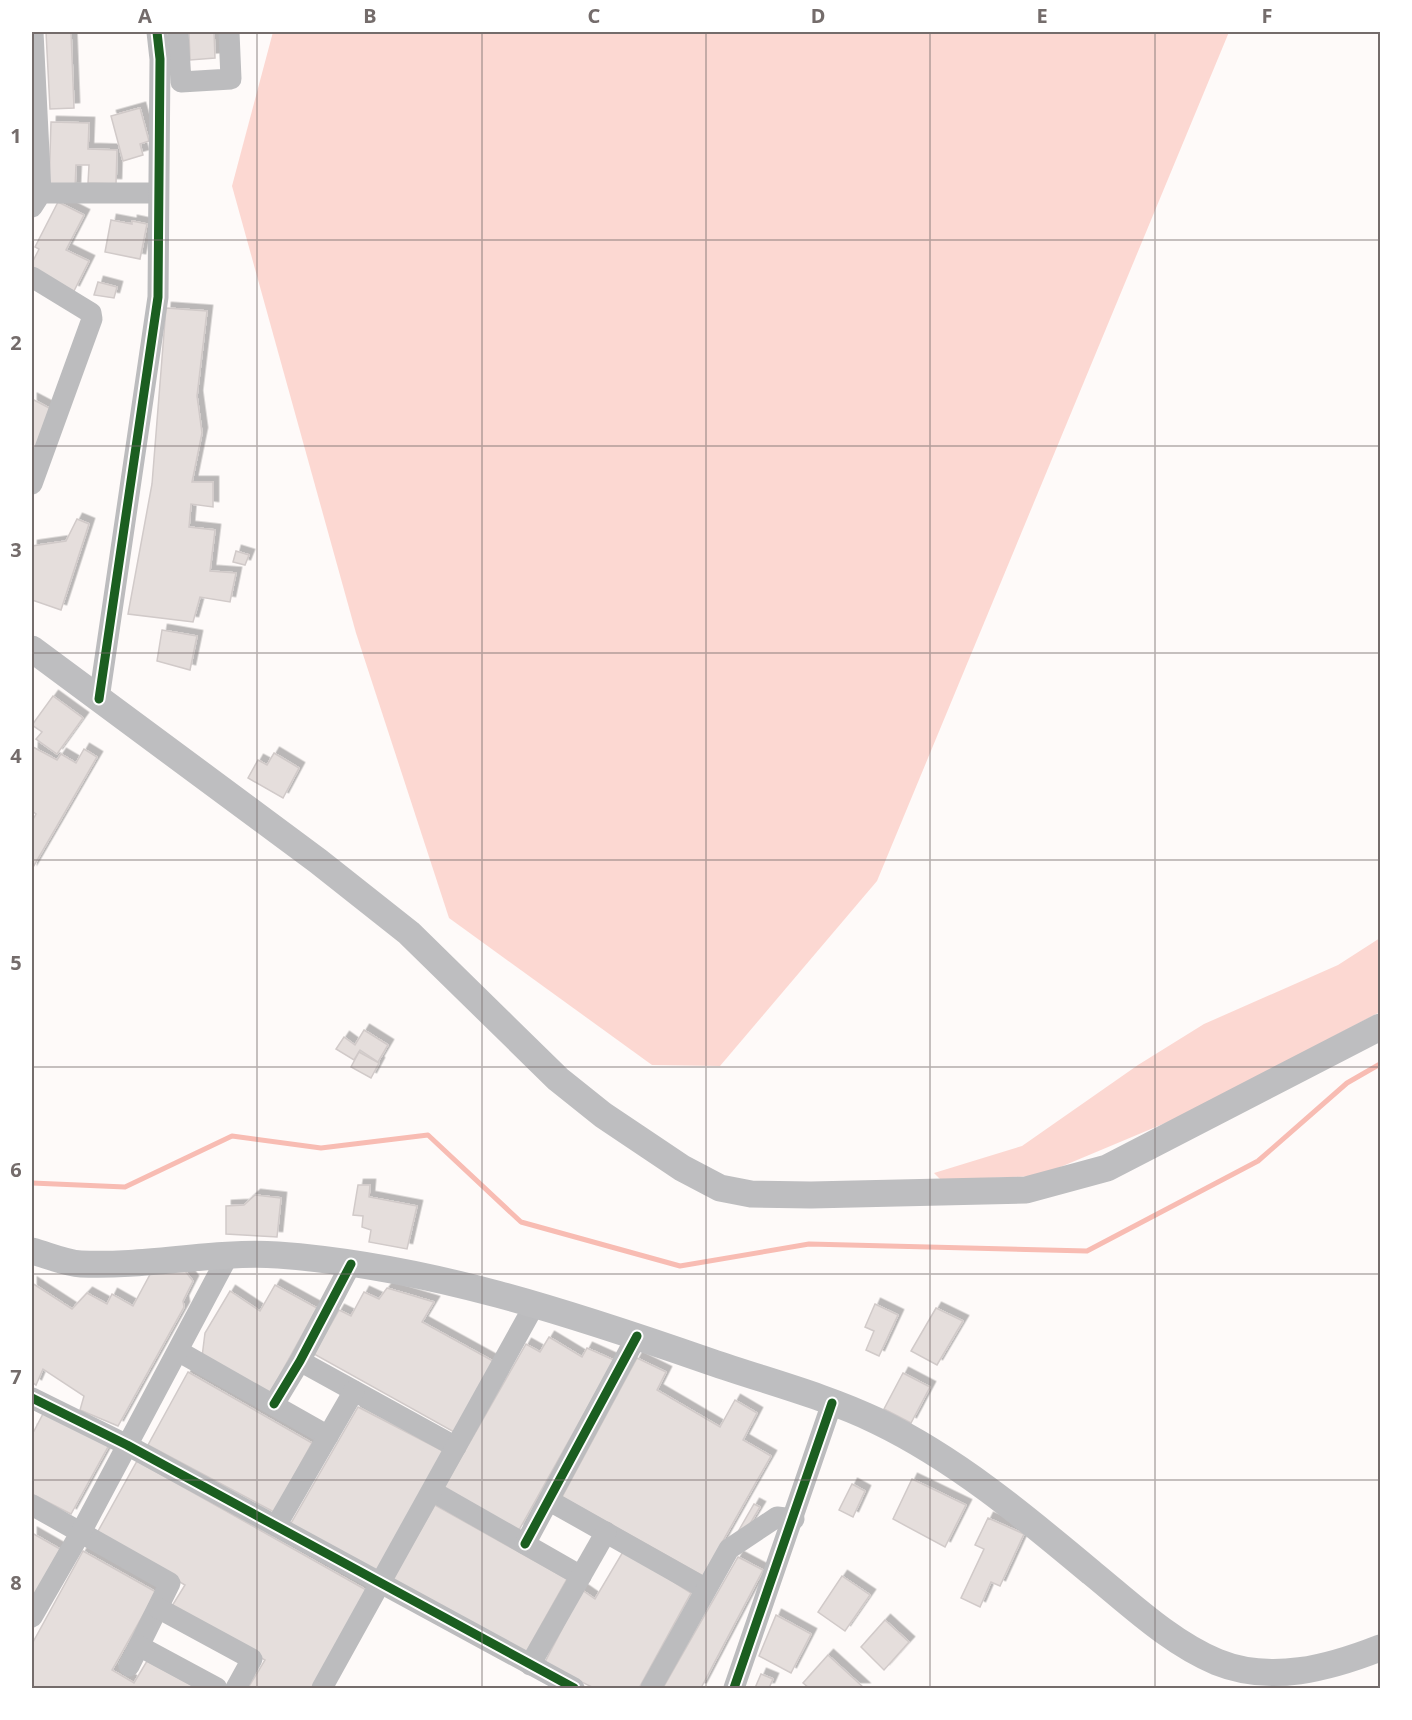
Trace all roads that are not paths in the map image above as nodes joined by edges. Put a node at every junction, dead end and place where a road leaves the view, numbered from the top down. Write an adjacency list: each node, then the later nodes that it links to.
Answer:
1 (33, 32): 5 (street)
2 (157, 32): 6 (street)
3 (178, 32): 4 (street)
4 (229, 32)
5 (33, 60): 7 (street)
6 (158, 193): 7 (street); 11 (street)
7 (36, 200)
8 (32, 277): 9 (street)
9 (32, 484)
10 (32, 649): 11 (main road)
11 (99, 699): 12 (main road)
12 (1380, 1027)
13 (32, 1251): 14 (main road)
14 (229, 1254): 15 (main road); 18 (street)
15 (351, 1264): 16 (main road); 19 (street)
16 (535, 1304): 17 (main road); 26 (street)
17 (637, 1336): 22 (main road); 28 (street)
18 (178, 1351): 23 (street); 25 (street)
19 (300, 1361): 20 (street); 23 (street)
20 (354, 1391): 24 (street); 26 (street)
21 (32, 1398): 25 (street)
22 (832, 1403): 30 (street); 41 (main road)
23 (274, 1404): 24 (street)
24 (328, 1436): 31 (street)
25 (127, 1445): 31 (street); 32 (street)
26 (456, 1447): 27 (street)
27 (432, 1491): 34 (street); 36 (street)
28 (550, 1501): 33 (street); 34 (street)
29 (32, 1505): 32 (street)
30 (794, 1520): 37 (street); 49 (street)
31 (276, 1526): 36 (street)
32 (81, 1532): 38 (street); 39 (street)
33 (606, 1532): 35 (street); 37 (street)
34 (525, 1544): 35 (street)
35 (581, 1575): 42 (street)
36 (380, 1584): 42 (street); 46 (street)
37 (706, 1589): 48 (street)
38 (158, 1608): 40 (street); 45 (street)
39 (32, 1617)
40 (139, 1646): 43 (street); 44 (street)
41 (1380, 1647)
42 (530, 1665): 47 (street)
43 (129, 1666)
44 (217, 1689)
45 (236, 1689)
46 (322, 1689)
47 (574, 1689)
48 (651, 1689)
49 (734, 1689)

